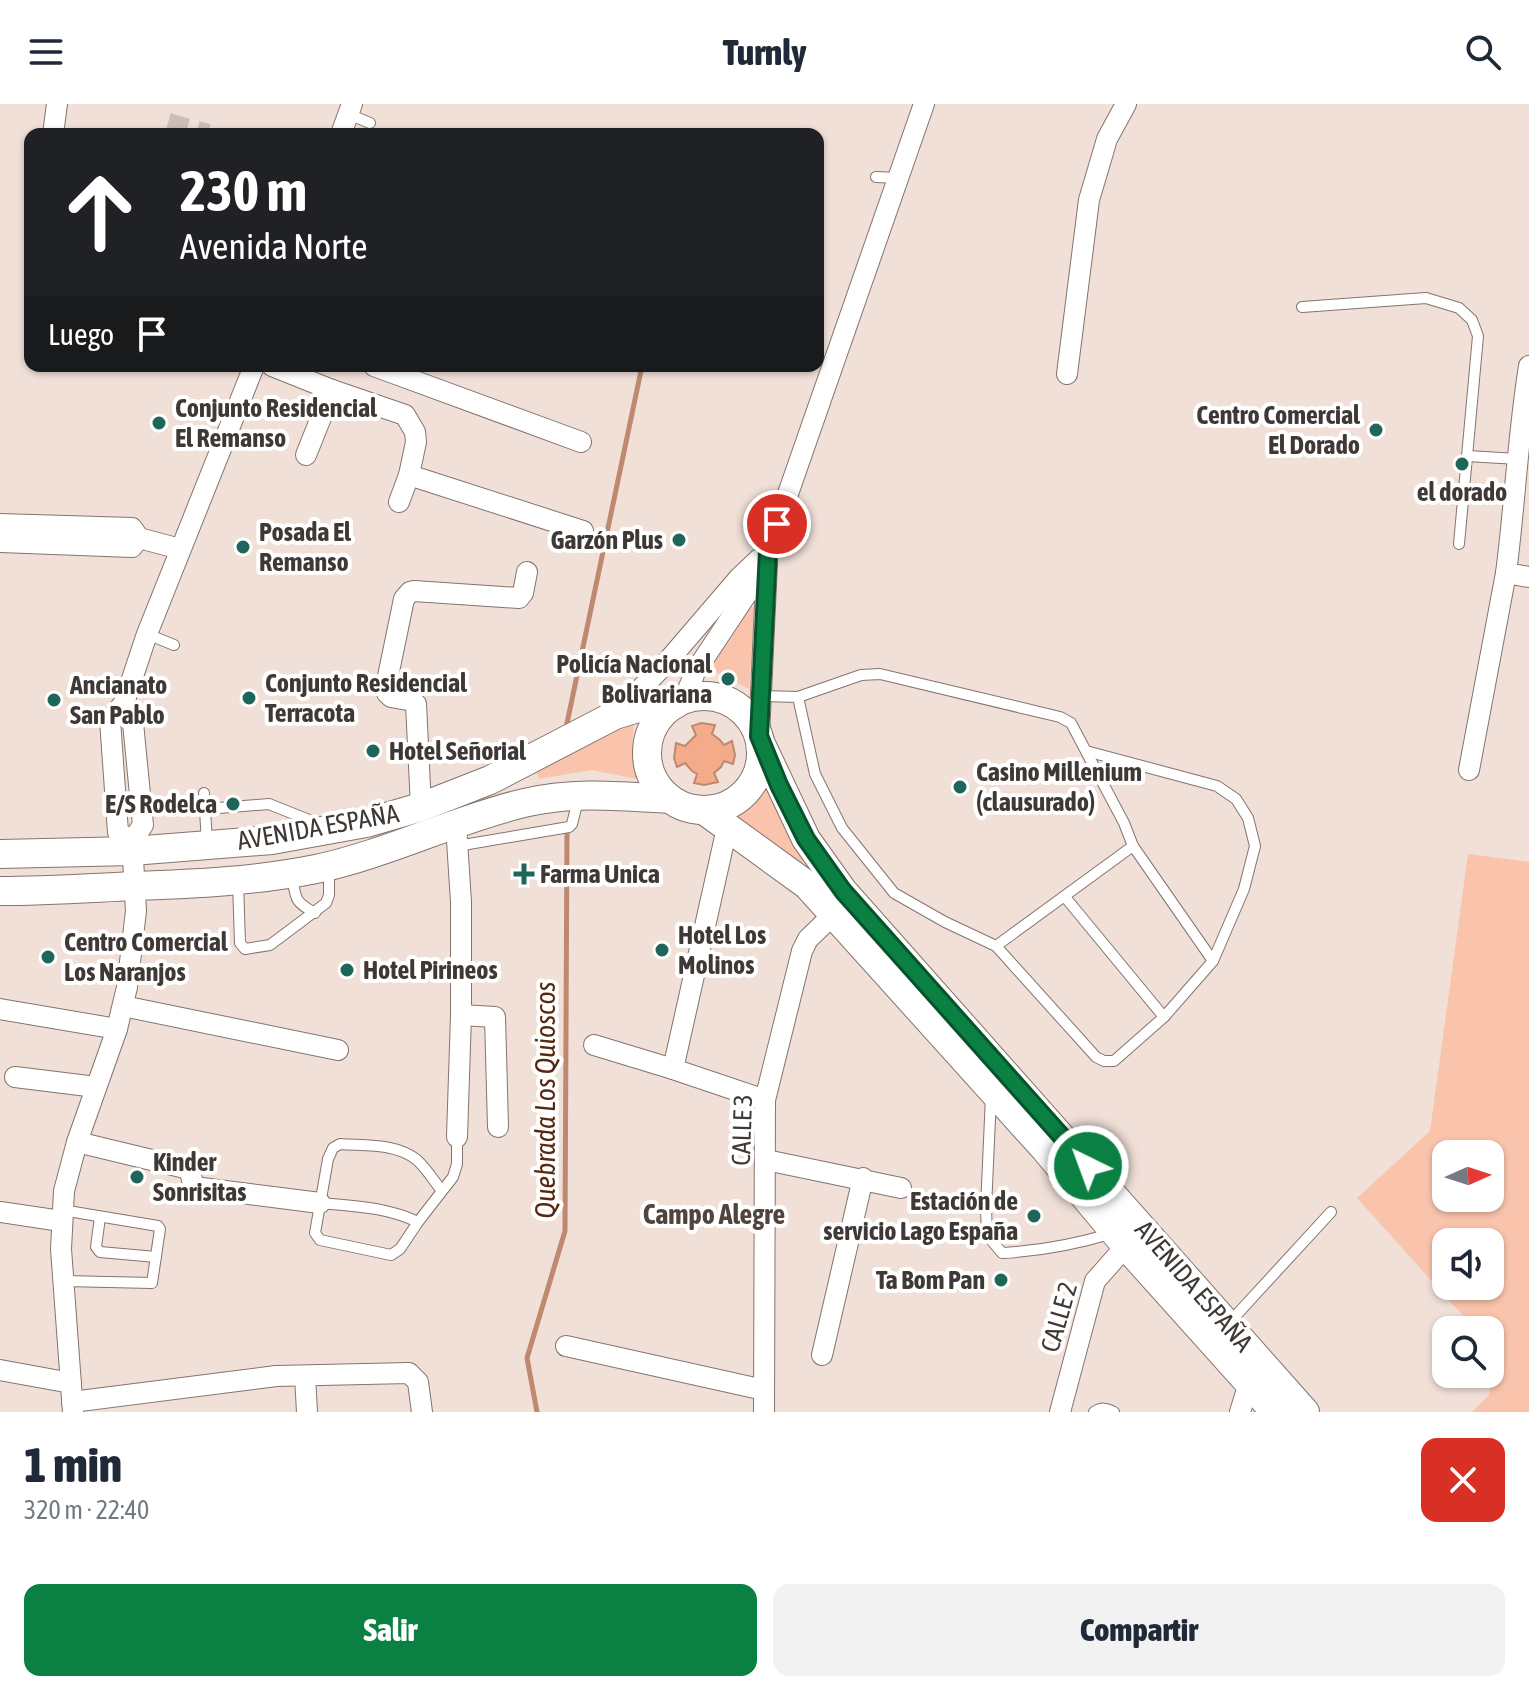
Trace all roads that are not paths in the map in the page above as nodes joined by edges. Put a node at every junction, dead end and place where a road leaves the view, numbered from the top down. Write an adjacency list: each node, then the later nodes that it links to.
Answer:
1 (57, 104): 6 (street)
2 (924, 104): 9 (street)
3 (1126, 104): 15 (street)
4 (350, 109): 5 (lane); 7 (street)
5 (370, 123)
6 (54, 128)
7 (343, 128)
8 (876, 177): 9 (lane)
9 (897, 178): 29 (street)
10 (1302, 307): 20 (lane)
11 (1529, 366): 19 (street)
12 (252, 372): 28 (street)
13 (287, 372): 16 (street)
14 (390, 372): 17 (street)
15 (1067, 374)
16 (332, 390): 18 (street); 21 (street)
17 (581, 442)
18 (306, 455)
19 (1522, 455): 20 (lane); 31 (street)
20 (1467, 456): 27 (lane)
21 (409, 475): 22 (street); 24 (street)
22 (399, 502)
23 (0, 524): 25 (street)
24 (583, 531)
25 (139, 538): 26 (street); 28 (street)
26 (0, 542)
27 (1459, 544)
28 (180, 549): 33 (street)
29 (768, 551): 35 (street); 37 (street); 38 (street)
30 (527, 572): 45 (street)
31 (1506, 573): 32 (street); 41 (street)
32 (1529, 577)
33 (147, 634): 34 (lane); 51 (street)
34 (174, 645)
35 (762, 696): 36 (lane); 39 (street)
36 (798, 697): 40 (lane); 62 (lane)
37 (679, 702): 38 (main road, AVENIDA ESPAÑA); 39 (main road); 44 (main road)
38 (615, 715): 45 (main road, AVENIDA ESPAÑA)
39 (760, 740): 47 (main road); 92 (main road, AVENIDA ESPAÑA)
40 (1086, 751): 52 (lane); 63 (lane)
41 (1469, 770)
42 (204, 793): 46 (lane)
43 (580, 794): 44 (main road, AVENIDA ESPAÑA); 49 (main road, AVENIDA ESPAÑA); 49 (lane)
44 (670, 799): 47 (main road)
45 (421, 807): 48 (main road, AVENIDA ESPAÑA)
46 (206, 809): 48 (lane); 50 (lane)
47 (716, 819): 61 (main road, AVENIDA ESPAÑA); 71 (street)
48 (325, 831): 50 (main road, AVENIDA ESPAÑA)
49 (457, 835): 54 (main road, AVENIDA ESPAÑA); 66 (street)
50 (207, 845): 51 (main road, AVENIDA ESPAÑA)
51 (132, 846): 53 (main road, AVENIDA ESPAÑA); 57 (street)
52 (1133, 846): 59 (lane); 63 (lane)
53 (0, 854)
54 (329, 865): 55 (main road, AVENIDA ESPAÑA); 60 (lane)
55 (292, 873): 56 (main road, AVENIDA ESPAÑA); 60 (lane)
56 (238, 880): 57 (main road, AVENIDA ESPAÑA); 60 (lane)
57 (135, 886): 58 (main road, AVENIDA ESPAÑA); 64 (street)
58 (0, 891)
59 (1065, 897): 62 (lane); 67 (lane)
60 (315, 913)
61 (834, 914): 74 (main road, AVENIDA ESPAÑA); 75 (street, CALLE 3)
62 (996, 946): 67 (lane)
63 (1213, 961): 67 (lane)
64 (123, 1006): 68 (street); 70 (street)
65 (0, 1009): 68 (street)
66 (461, 1015): 76 (street); 77 (street)
67 (1164, 1017)
68 (117, 1029): 73 (street)
69 (594, 1045): 71 (street)
70 (338, 1050)
71 (673, 1069): 75 (street)
72 (15, 1077): 73 (street)
73 (96, 1087): 78 (street)
74 (992, 1090): 89 (main road, AVENIDA ESPAÑA); 89 (lane)
75 (765, 1100): 79 (street, CALLE 3)
76 (498, 1127)
77 (457, 1137): 82 (lane)
78 (77, 1142): 83 (street); 86 (street)
79 (766, 1160): 80 (street); 98 (street, CALLE 3)
80 (863, 1178): 81 (street); 94 (street)
81 (901, 1188)
82 (442, 1191): 83 (lane); 88 (lane)
83 (320, 1203): 88 (lane); 88 (lane)
84 (0, 1212): 86 (street)
85 (1331, 1212): 92 (lane)
86 (62, 1215): 87 (lane); 91 (street)
87 (100, 1217): 90 (lane); 90 (lane)
88 (418, 1222)
89 (1120, 1239): 97 (main road, AVENIDA ESPAÑA); 103 (street, CALLE 2)
90 (156, 1257): 91 (lane)
91 (64, 1281): 99 (street)
92 (1228, 1324): 108 (main road, AVENIDA ESPAÑA)
93 (566, 1346): 98 (street)
94 (822, 1355)
95 (0, 1370): 99 (street)
96 (305, 1376): 99 (street); 100 (street); 101 (street)
97 (1249, 1383): 106 (street); 107 (main road, AVENIDA ESPAÑA)
98 (764, 1390): 102 (street, CALLE 3)
99 (72, 1399)
100 (307, 1412)
101 (422, 1412)
102 (764, 1412)
103 (1060, 1412)
104 (1094, 1412): 105 (lane)
105 (1114, 1412)
106 (1240, 1412)
107 (1275, 1412)
108 (1305, 1412)

